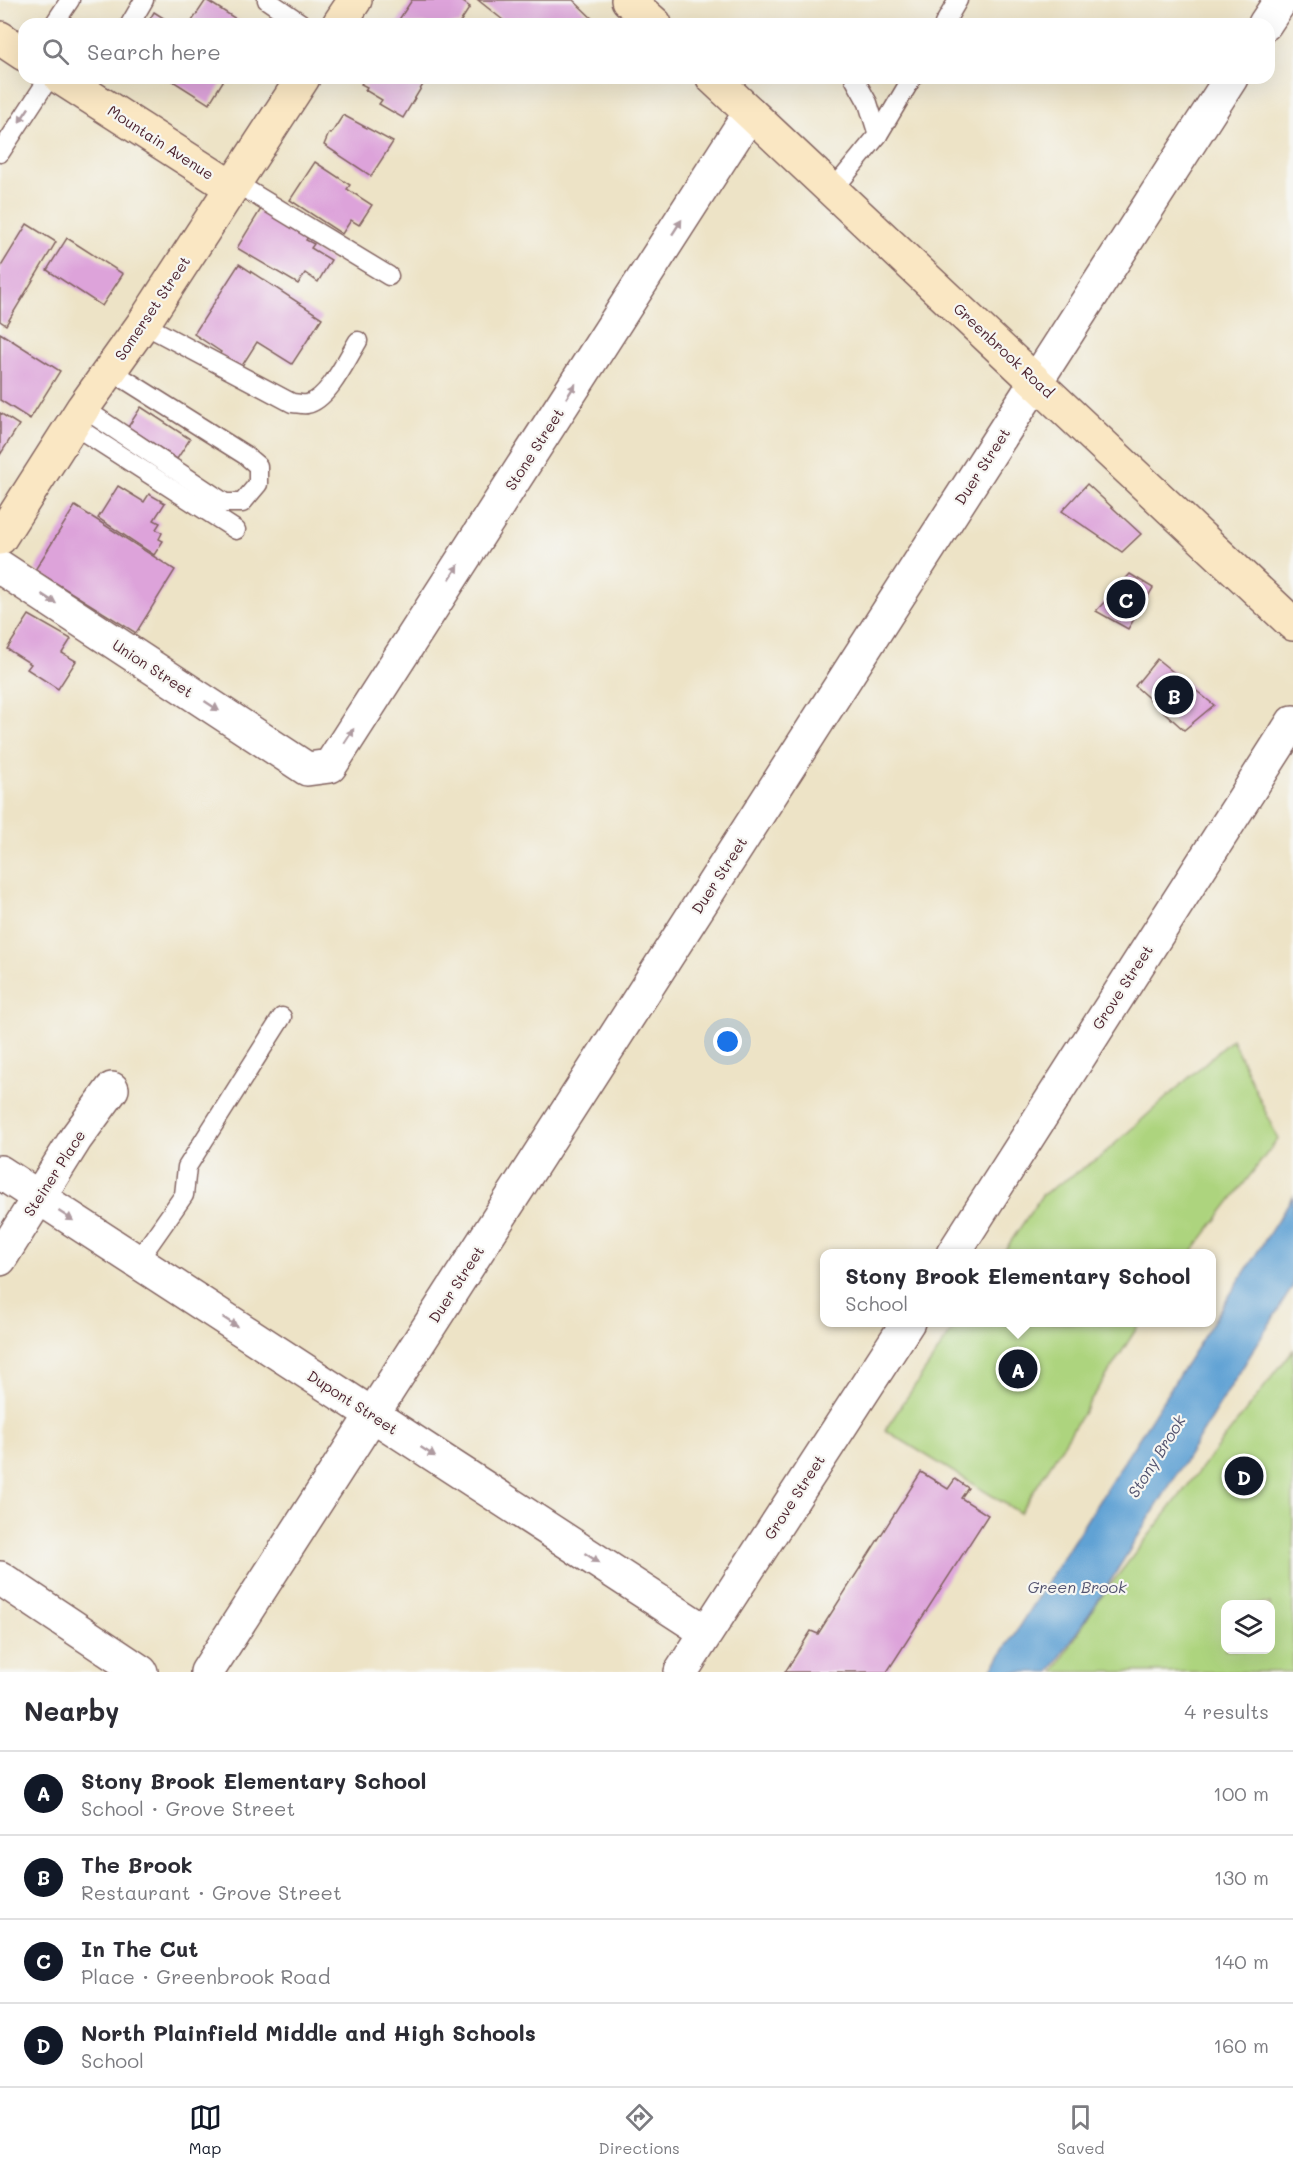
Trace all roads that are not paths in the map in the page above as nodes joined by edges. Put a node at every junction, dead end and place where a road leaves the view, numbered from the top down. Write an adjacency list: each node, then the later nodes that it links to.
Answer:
1 (70, 0): 8 (lane)
2 (144, 0): 9 (lane)
3 (267, 0): 10 (lane)
4 (355, 0): 11 (street)
5 (628, 0): 12 (street)
6 (958, 0): 13 (lane)
7 (1281, 0): 14 (street)
8 (58, 18)
9 (134, 18)
10 (293, 18)
11 (343, 18)
12 (648, 18)
13 (948, 18)
14 (1269, 18)
15 (0, 38): 16 (street)
16 (18, 50)
17 (45, 84): 26 (lane, one-way to 26)
18 (83, 84): 27 (street, Mountain Avenue)
19 (299, 84): 27 (street, Somerset Street)
20 (719, 84): 24 (street, Greenbrook Road)
21 (857, 84): 25 (lane)
22 (908, 84): 25 (lane)
23 (1227, 84): 33 (street, Duer Street)
24 (750, 113): 28 (street, Greenbrook Road); 40 (street, Stone Street, one-way to 24)
25 (878, 135): 28 (lane)
26 (0, 153)
27 (233, 184): 29 (lane); 30 (street, Somerset Street)
28 (833, 190): 33 (street, Greenbrook Road)
29 (389, 276)
30 (143, 324): 31 (lane); 32 (street, Somerset Street)
31 (358, 341)
32 (110, 370): 34 (street, Somerset Street); 34 (lane)
33 (1037, 381): 38 (street, Greenbrook Road); 49 (street, Duer Street)
34 (78, 417): 35 (lane); 36 (street, Somerset Street)
35 (236, 530)
36 (0, 538)
37 (0, 567): 40 (street, Union Street, one-way to 40)
38 (1293, 624)
39 (1293, 722): 45 (street, Grove Street)
40 (307, 769)
41 (282, 1017): 47 (lane)
42 (112, 1089): 44 (street, Steiner Place)
43 (0, 1172): 44 (street, Dupont Street)
44 (38, 1197): 46 (street, Steiner Place); 47 (street, Dupont Street, one-way to 47)
45 (956, 1249)
46 (0, 1259)
47 (137, 1262): 49 (street, Dupont Street, one-way to 49)
48 (905, 1327): 51 (street, Grove Street)
49 (372, 1415): 51 (street, Dupont Street, one-way to 51); 53 (street, Duer Street)
50 (0, 1578): 52 (street)
51 (706, 1632): 54 (street, Grove Street)
52 (141, 1672)
53 (207, 1672)
54 (681, 1672)

